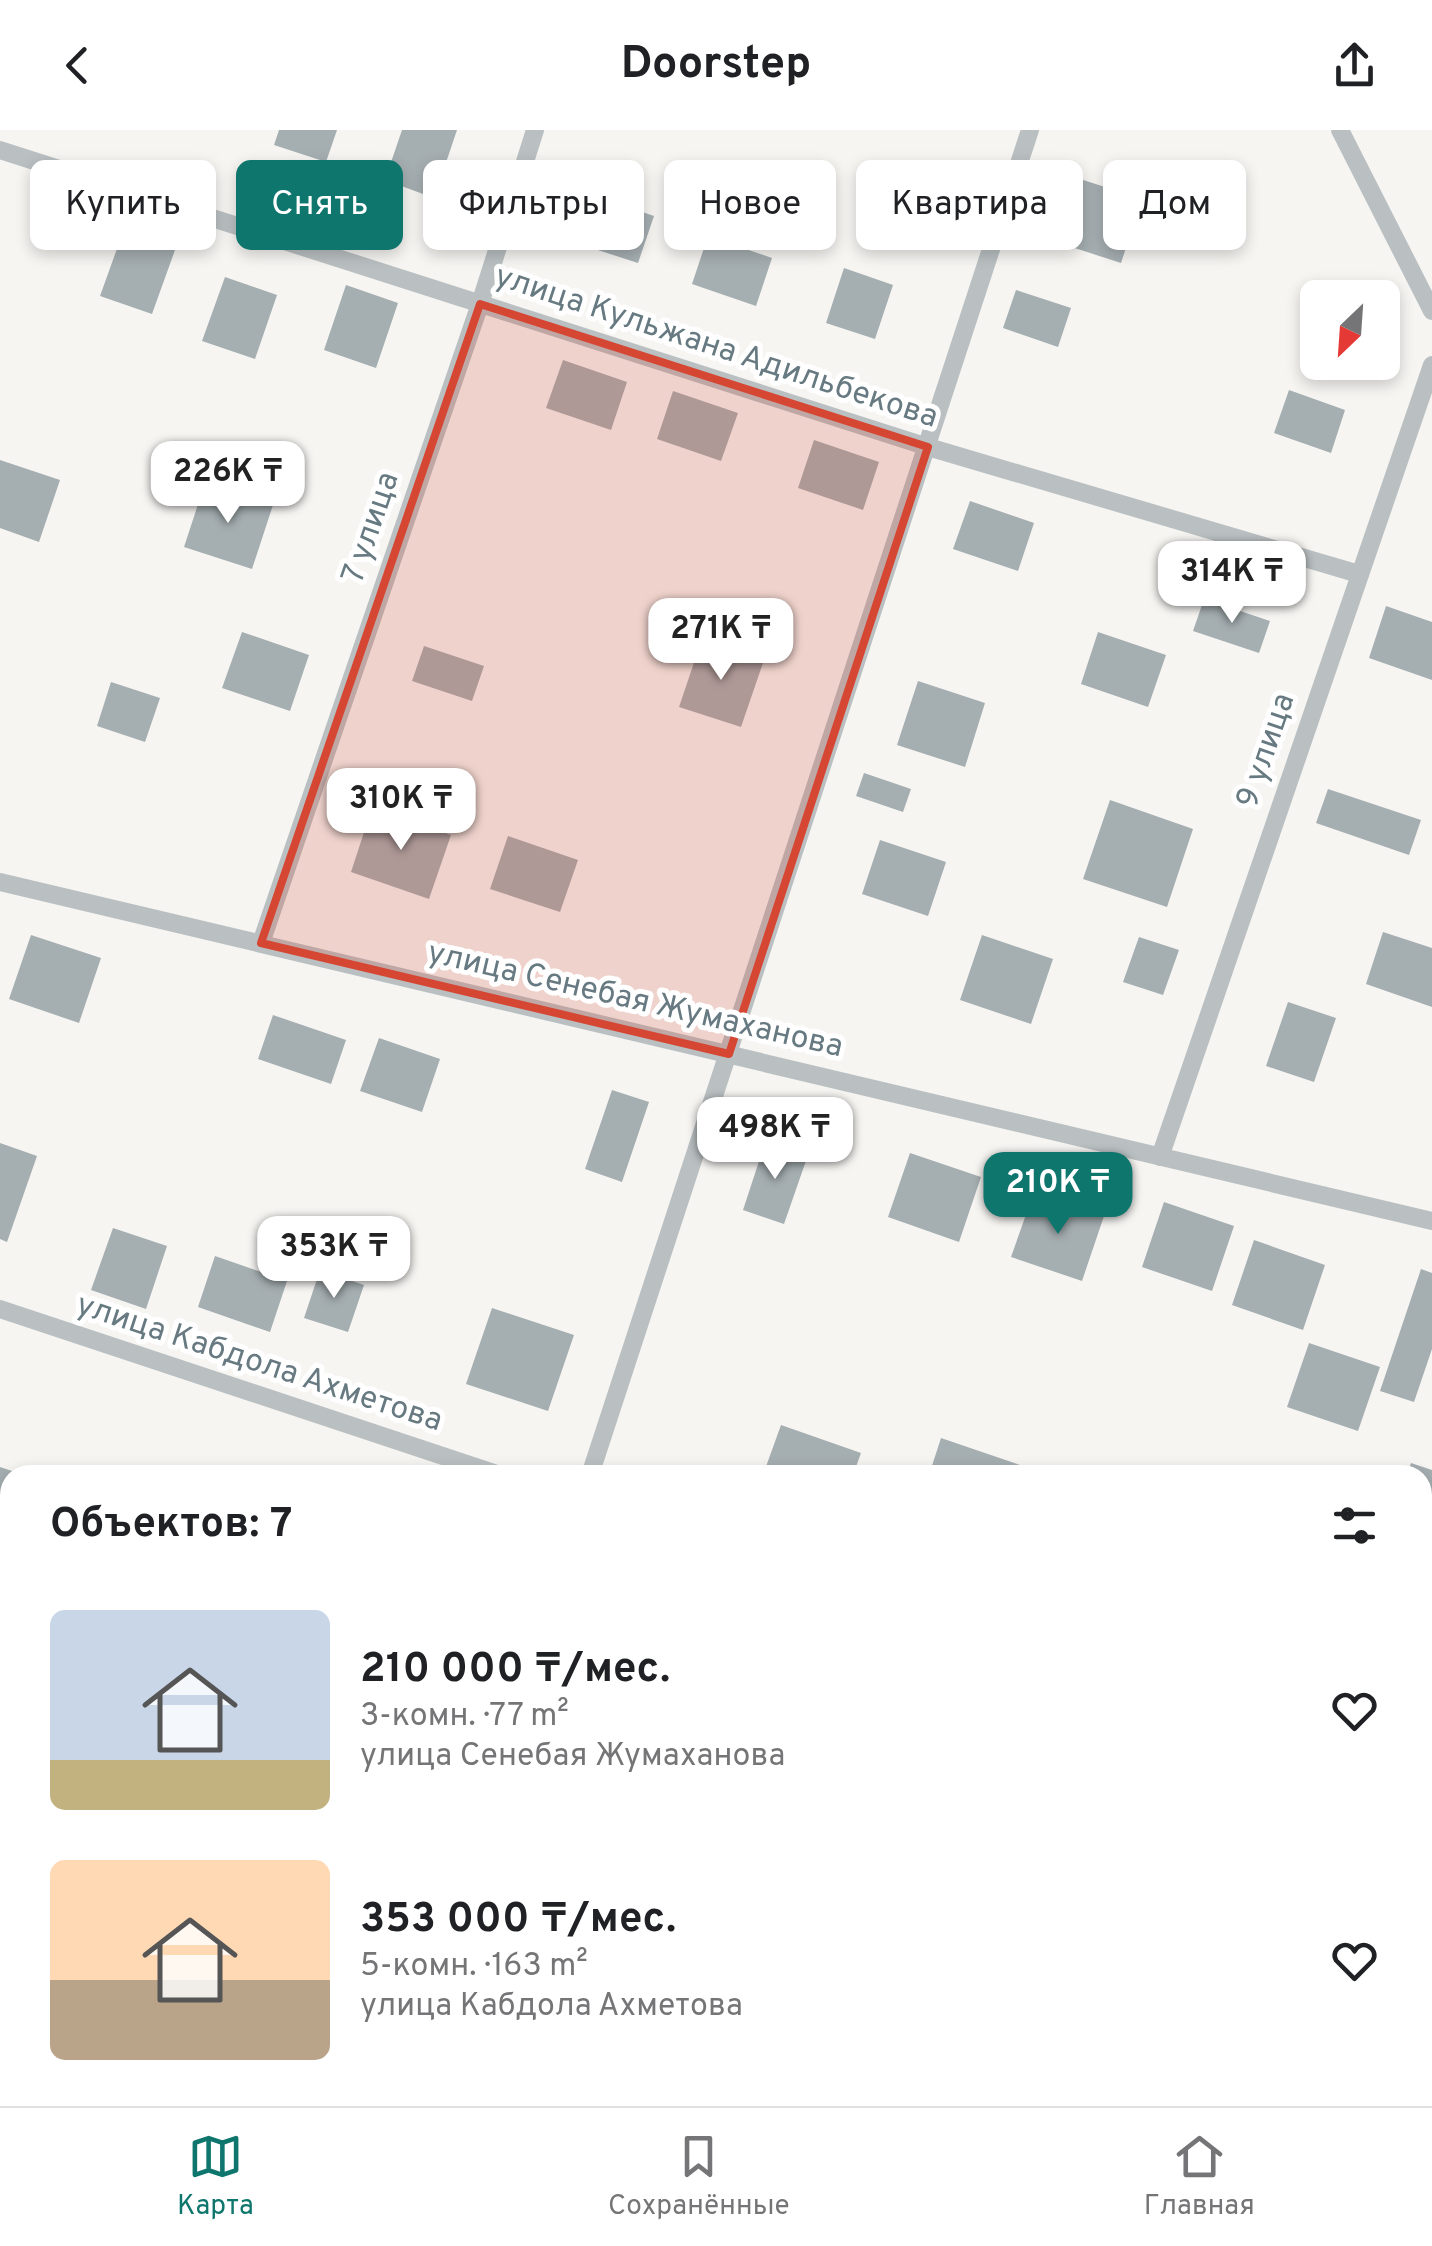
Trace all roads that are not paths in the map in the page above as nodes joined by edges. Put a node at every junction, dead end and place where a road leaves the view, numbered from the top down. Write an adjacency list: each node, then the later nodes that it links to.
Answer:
1 (535, 130): 5 (street, 7 улица)
2 (1030, 130): 8 (street)
3 (1340, 130): 6 (street)
4 (0, 150): 5 (street, улица Кульжана Адильбекова)
5 (480, 304): 8 (street, улица Кульжана Адильбекова); 11 (street, 7 улица)
6 (1432, 310)
7 (1432, 366): 9 (street, 9 улица)
8 (928, 448): 9 (street, улица Кульжана Адильбекова); 12 (street)
9 (1359, 574): 13 (street, 9 улица)
10 (0, 882): 11 (street, улица Сенебая Жумаханова)
11 (261, 944): 12 (street, улица Сенебая Жумаханова)
12 (728, 1054): 13 (street, улица Сенебая Жумаханова); 17 (street)
13 (1160, 1157): 14 (street, улица Сенебая Жумаханова)
14 (1432, 1221)
15 (0, 1309): 16 (street, улица Кабдола Ахметова)
16 (470, 1465)
17 (593, 1465)

